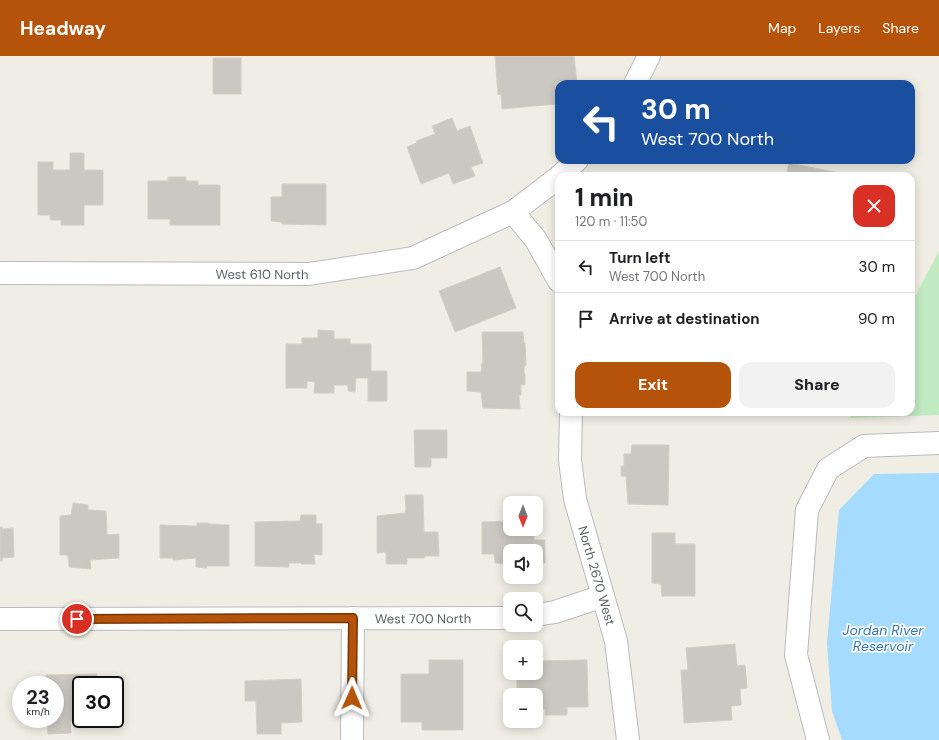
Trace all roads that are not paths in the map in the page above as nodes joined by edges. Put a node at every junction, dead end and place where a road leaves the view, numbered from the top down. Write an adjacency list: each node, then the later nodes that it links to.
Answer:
1 (649, 56): 2 (street)
2 (637, 80)
3 (572, 164): 4 (street)
4 (564, 172)
5 (555, 179): 6 (street)
6 (513, 212): 7 (street, West 610 North); 8 (street)
7 (0, 274)
8 (555, 274)
9 (571, 416): 11 (street, North 2670 West)
10 (939, 443): 18 (street)
11 (603, 596): 12 (street); 17 (street, North 2670 West)
12 (543, 614)
13 (353, 618): 14 (street, West 700 North); 15 (street, West 700 North); 16 (street)
14 (503, 618)
15 (0, 619)
16 (352, 740)
17 (628, 740)
18 (818, 740)

